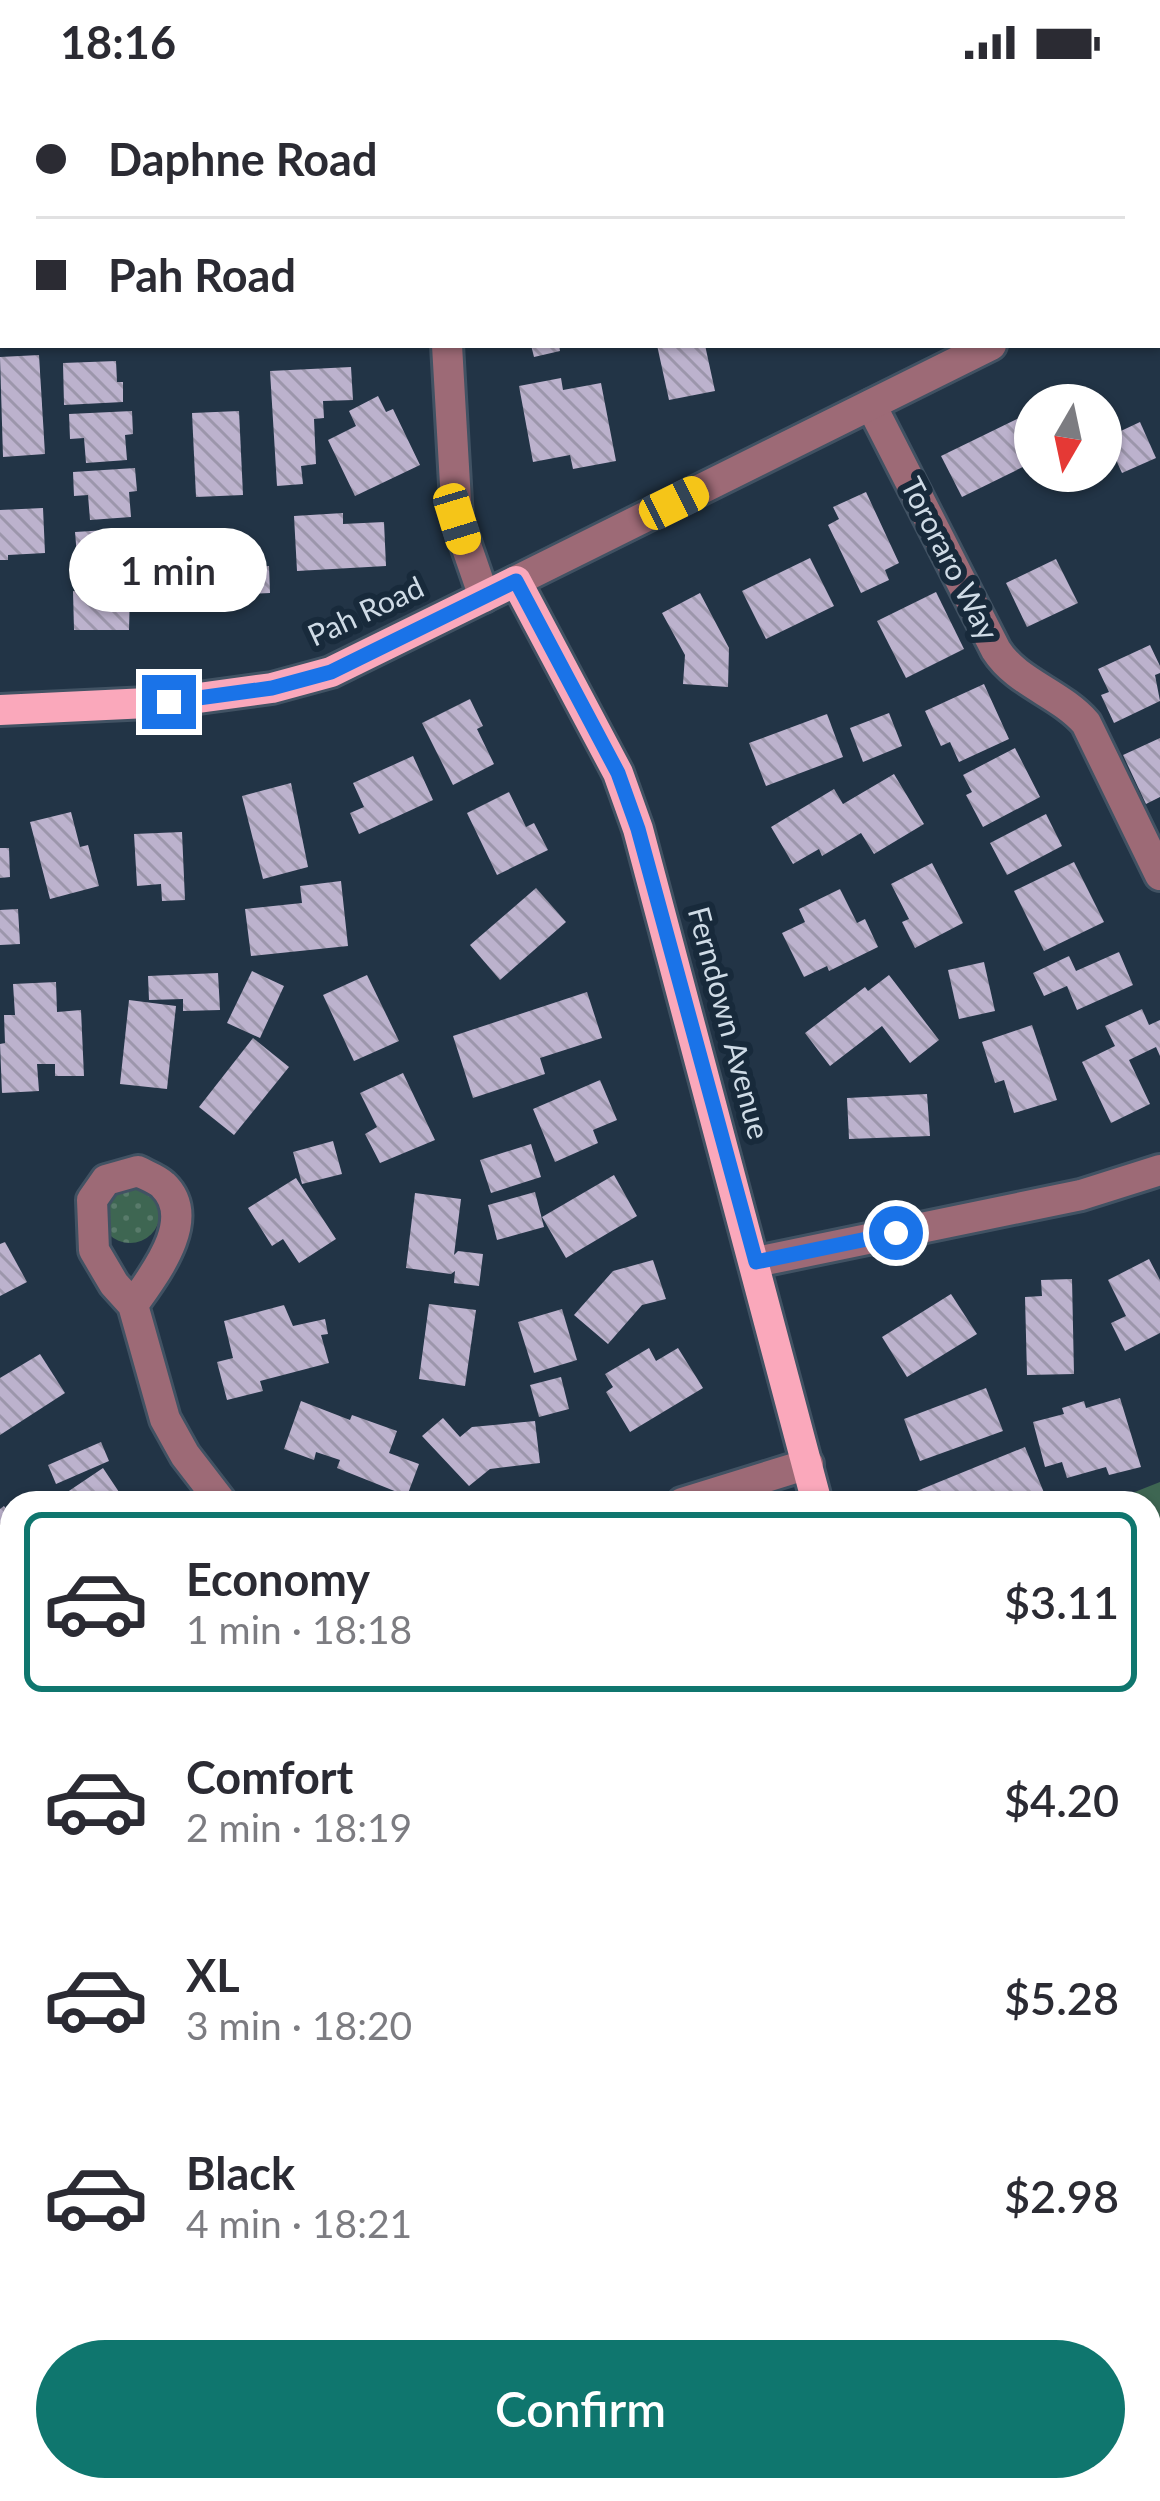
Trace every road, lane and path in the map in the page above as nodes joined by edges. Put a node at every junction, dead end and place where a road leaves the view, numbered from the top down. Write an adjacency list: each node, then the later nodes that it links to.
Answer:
1 (447, 348): 5 (street)
2 (985, 348): 3 (street, Pah Road)
3 (871, 405): 4 (street, Pah Road); 7 (street, Tororaro Way)
4 (516, 581): 5 (main road, Pah Road); 9 (main road, Ferndown Avenue)
5 (484, 597): 6 (main road, Pah Road)
6 (0, 710)
7 (1160, 875)
8 (1160, 1170): 9 (street)
9 (756, 1262): 11 (main road, Ferndown Avenue)
10 (133, 1305): 12 (street)
11 (808, 1464): 13 (street); 14 (main road, Ferndown Avenue)
12 (212, 1491)
13 (721, 1491)
14 (815, 1491)

